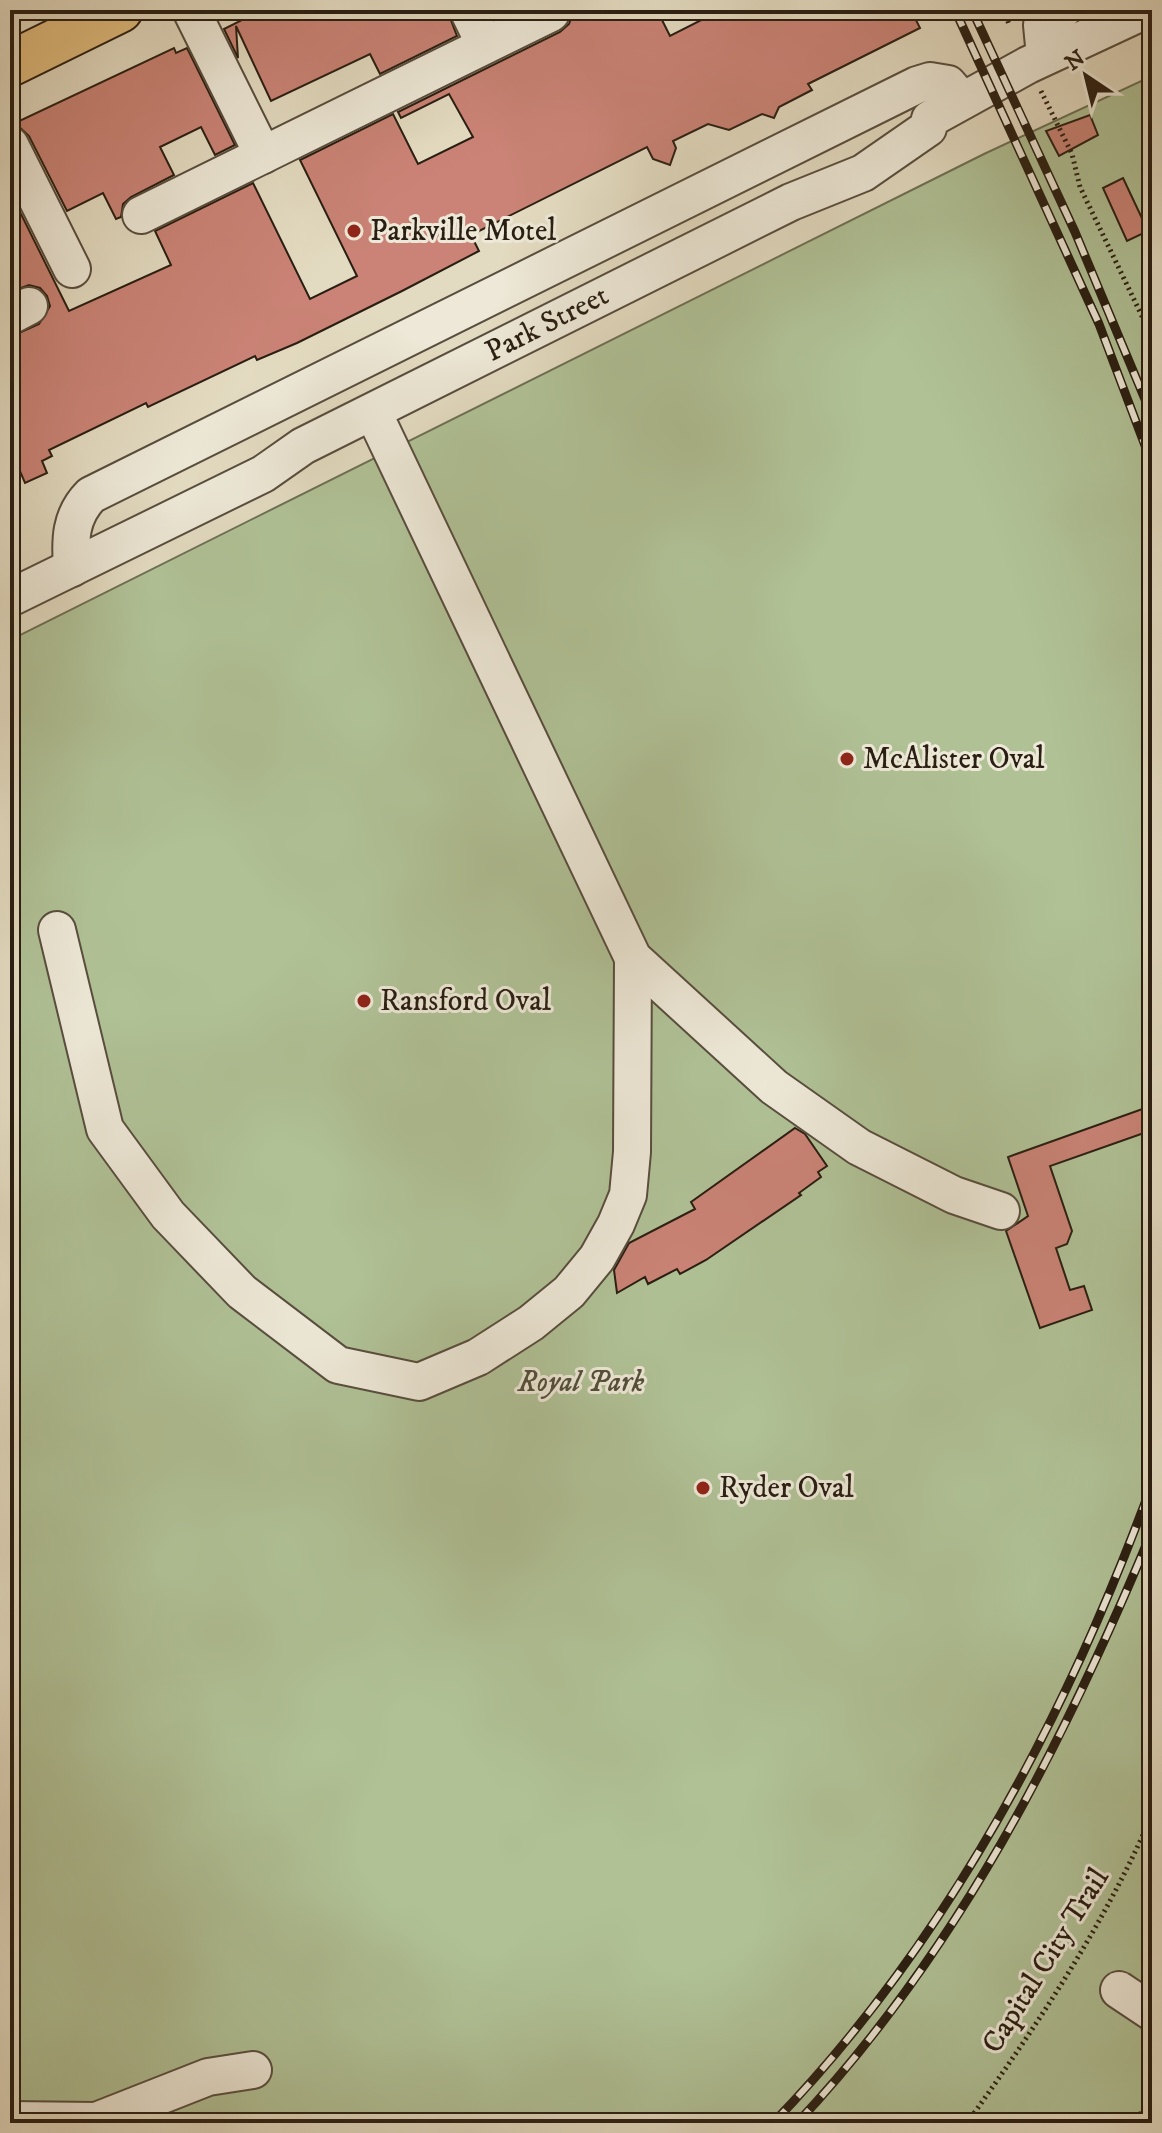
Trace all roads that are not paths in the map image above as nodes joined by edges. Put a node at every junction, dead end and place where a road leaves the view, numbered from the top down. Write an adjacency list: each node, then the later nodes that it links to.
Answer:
1 (191, 10): 15 (street)
2 (468, 10): 7 (street)
3 (1063, 10): 8 (street)
4 (1146, 10): 8 (street, Park Street)
5 (117, 11): 9 (main road)
6 (551, 13): 7 (street)
7 (485, 45): 15 (street)
8 (1036, 60): 10 (street, Park Street)
9 (10, 64)
10 (961, 99): 11 (street, Park Street); 12 (street)
11 (930, 119): 14 (street, Park Street); 16 (street, Park Street)
12 (814, 137): 14 (street); 19 (street)
13 (10, 145): 18 (street)
14 (856, 154): 16 (street, Park Street)
15 (263, 155): 17 (street)
16 (791, 202): 20 (street, Park Street)
17 (141, 215)
18 (72, 269)
19 (366, 361): 20 (street); 21 (street)
20 (359, 418): 21 (street, Park Street); 24 (street)
21 (71, 555): 22 (street, Park Street)
22 (10, 590)
23 (57, 930): 24 (street)
24 (633, 958): 25 (street)
25 (1001, 1211)
26 (1119, 1990): 27 (street)
27 (1152, 2012)
28 (253, 2070): 29 (street)
29 (10, 2120)

